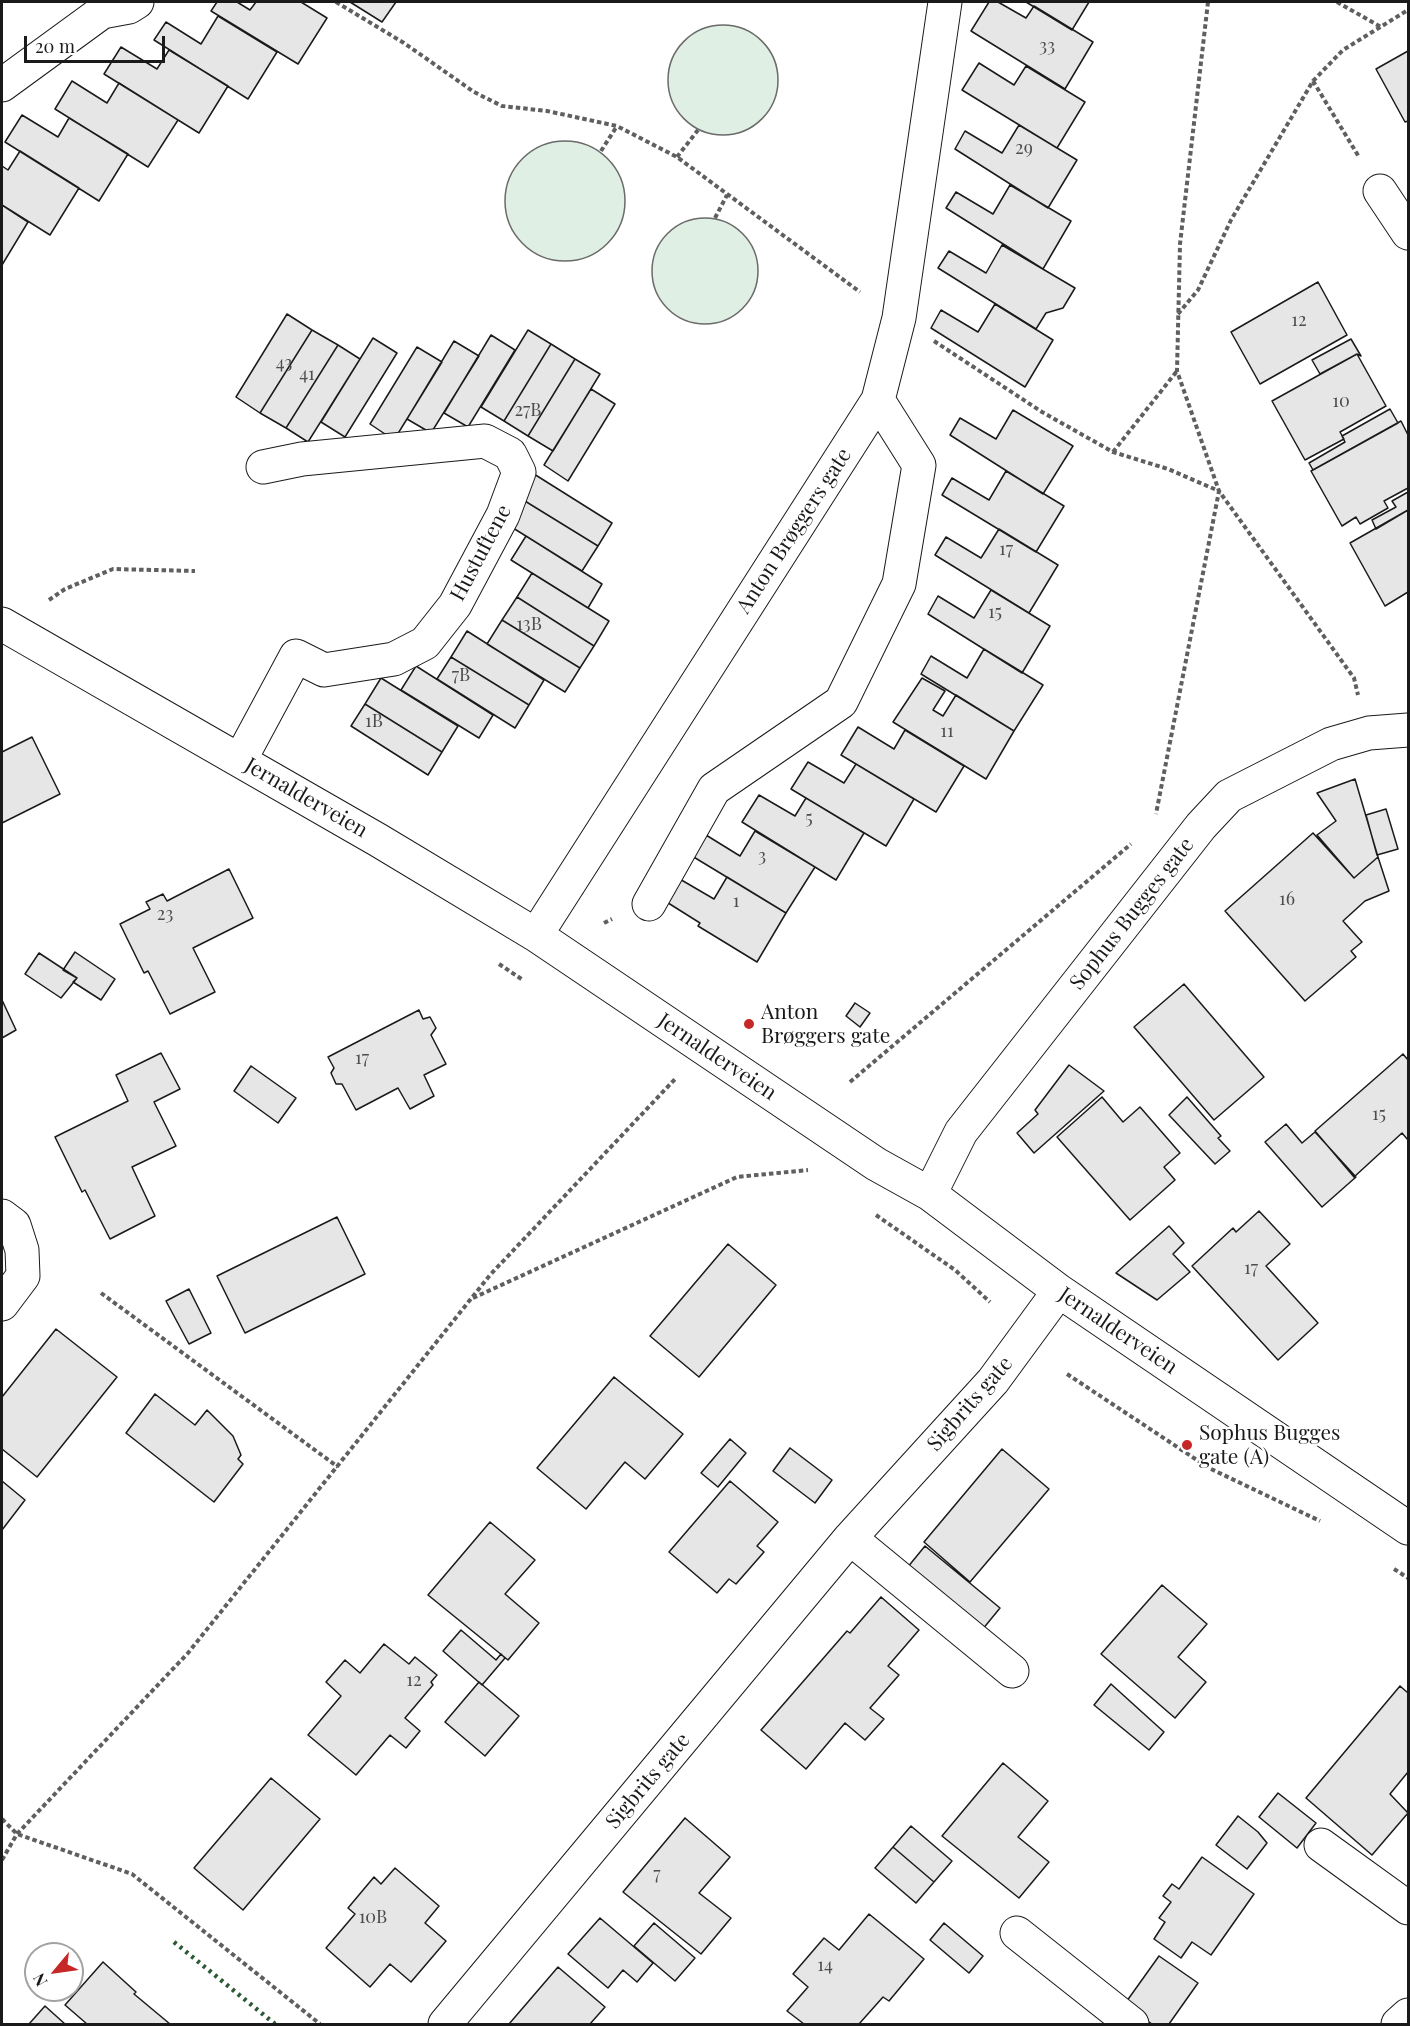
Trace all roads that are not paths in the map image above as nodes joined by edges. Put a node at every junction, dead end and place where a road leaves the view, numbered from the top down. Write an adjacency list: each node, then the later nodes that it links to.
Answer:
1 (137, 2): 3 (street)
2 (945, 2): 7 (street, Anton Brøggers gate)
3 (100, 7): 4 (street)
4 (2, 85)
5 (1380, 191): 6 (street)
6 (1408, 233)
7 (878, 400): 12 (street); 13 (street, Anton Brøggers gate)
8 (264, 467): 11 (street, Hustuftene)
9 (2, 624): 11 (street, Jernalderveien)
10 (1408, 730): 14 (street, Sophus Bugges gate)
11 (240, 760): 13 (street, Jernalderveien)
12 (649, 904)
13 (536, 935): 14 (street, Jernalderveien)
14 (930, 1194): 16 (street, Jernalderveien)
15 (2, 1216): 17 (street)
16 (1059, 1291): 18 (street, Jernalderveien); 19 (street, Sigbrits gate)
17 (2, 1304)
18 (1408, 1528)
19 (850, 1538): 20 (street); 25 (street, Sigbrits gate)
20 (1012, 1671)
21 (1321, 1845): 22 (street)
22 (1408, 1908)
23 (1017, 1933): 26 (street)
24 (1408, 2015): 27 (street)
25 (445, 2025)
26 (1132, 2025)
27 (1398, 2025)

